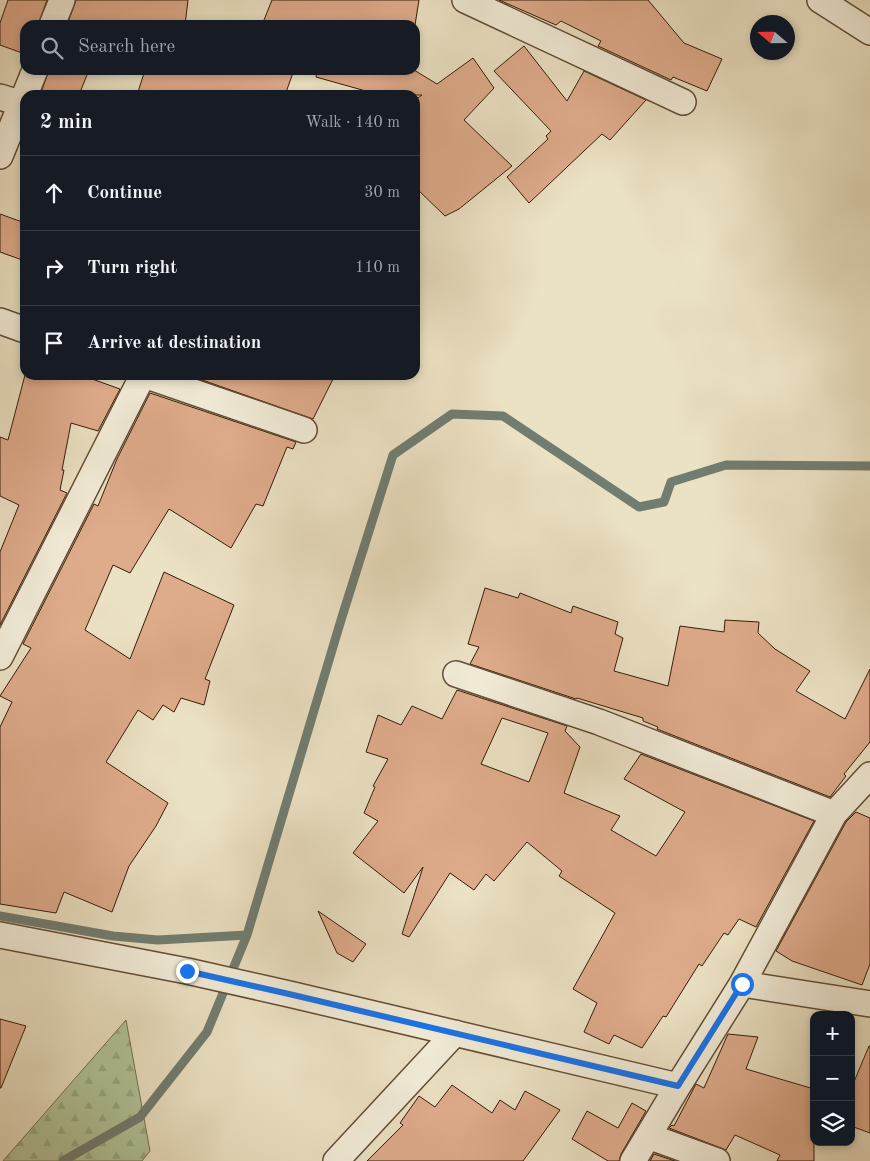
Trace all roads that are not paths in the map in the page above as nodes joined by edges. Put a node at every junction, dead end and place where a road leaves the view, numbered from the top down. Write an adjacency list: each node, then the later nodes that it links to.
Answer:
1 (62, 0): 4 (street)
2 (465, 0): 9 (street)
3 (820, 0): 5 (street)
4 (54, 20)
5 (870, 32)
6 (31, 75): 7 (street)
7 (22, 90)
8 (15, 102): 10 (street)
9 (683, 102)
10 (0, 156)
11 (0, 321): 12 (street)
12 (20, 328)
13 (141, 380): 16 (street)
14 (159, 380): 15 (street)
15 (304, 430)
16 (0, 658)
17 (456, 674): 19 (street)
18 (870, 775): 19 (street)
19 (834, 814): 21 (street)
20 (0, 935): 23 (street)
21 (742, 984): 22 (street); 24 (street)
22 (870, 1004)
23 (455, 1033): 24 (street); 26 (street)
24 (678, 1086): 25 (street)
25 (648, 1136): 27 (street); 28 (street)
26 (336, 1161)
27 (633, 1161)
28 (717, 1161)

